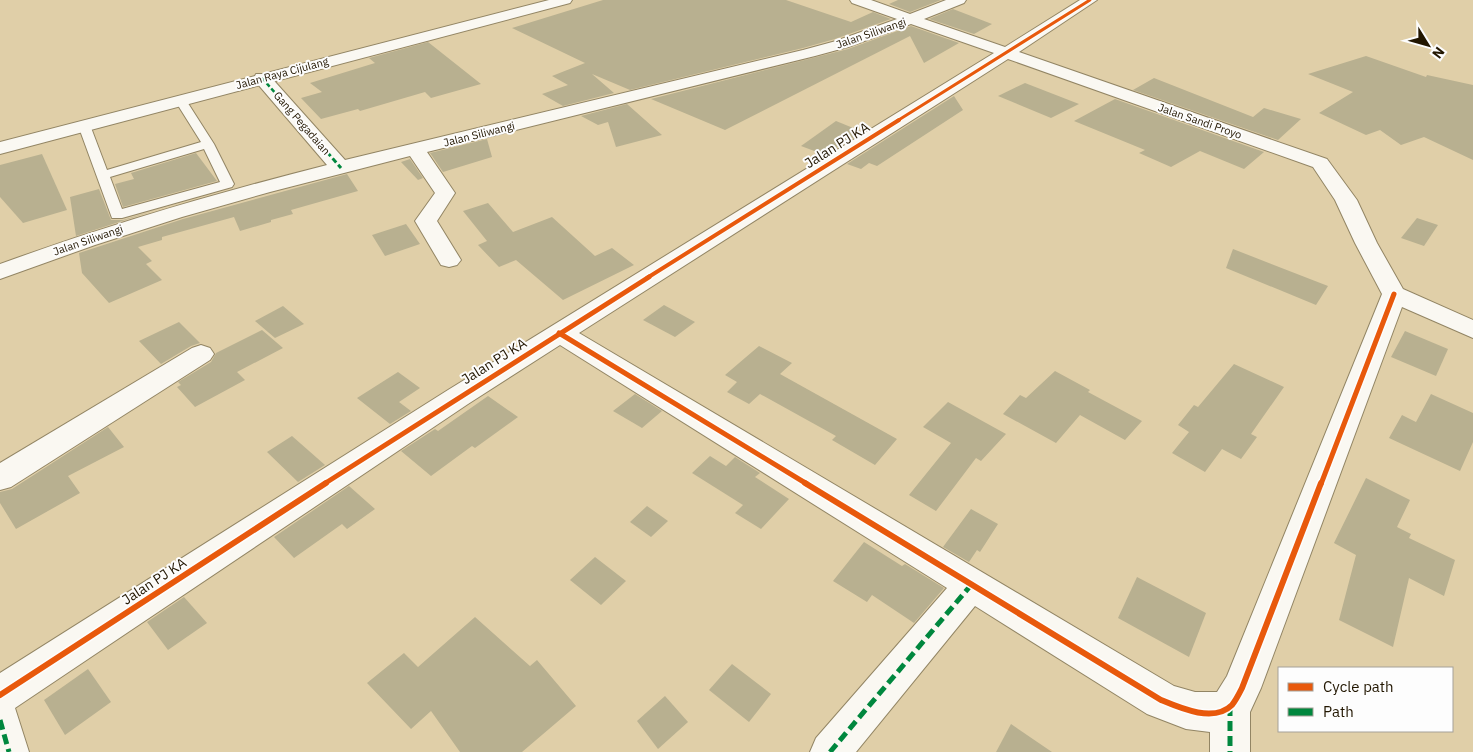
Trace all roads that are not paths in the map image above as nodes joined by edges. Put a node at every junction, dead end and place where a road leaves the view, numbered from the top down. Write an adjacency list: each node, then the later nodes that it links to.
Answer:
1 (565, 0): 7 (main road, Jalan Raya Cijulang)
2 (857, 0): 5 (main road, Jalan Sandi Proyo)
3 (959, 0): 5 (main road, Jalan Siliwangi)
4 (1090, 0): 6 (main road, Jalan PJ KA)
5 (910, 19): 6 (main road, Jalan Sandi Proyo); 12 (main road, Jalan Siliwangi)
6 (1005, 53): 17 (main road, Jalan Sandi Proyo); 19 (main road, Jalan PJ KA)
7 (262, 78): 8 (main road, Jalan Raya Cijulang); 13 (main road, Gang Pegadaian)
8 (180, 99): 9 (main road, Jalan Raya Cijulang); 10 (lane)
9 (84, 125): 11 (main road, Jalan Raya Cijulang); 14 (lane)
10 (208, 144): 14 (lane); 14 (lane)
11 (0, 148)
12 (416, 150): 13 (main road, Jalan Siliwangi); 15 (main road)
13 (341, 168): 16 (main road, Jalan Siliwangi)
14 (102, 175)
15 (448, 260)
16 (0, 272)
17 (1394, 294): 18 (main road); 24 (main road)
18 (1473, 330)
19 (559, 334): 22 (main road); 23 (main road, Jalan PJ KA)
20 (201, 354): 21 (main road)
21 (0, 478)
22 (971, 585): 24 (main road); 27 (main road)
23 (0, 695)
24 (1230, 706): 28 (main road)
25 (0, 720): 26 (main road)
26 (9, 752)
27 (830, 752)
28 (1230, 752)

